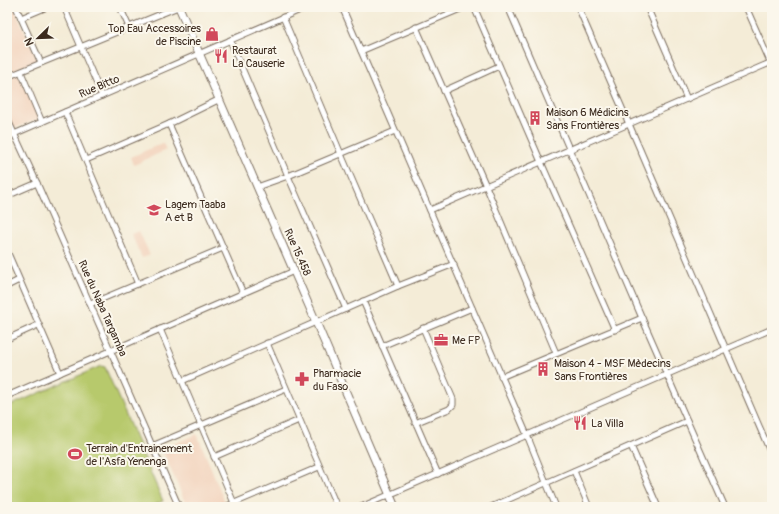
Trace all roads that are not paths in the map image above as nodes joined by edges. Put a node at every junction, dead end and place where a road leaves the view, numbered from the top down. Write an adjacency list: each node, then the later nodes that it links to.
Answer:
1 (16, 7): 15 (street)
2 (47, 7): 15 (street)
3 (64, 7): 19 (street)
4 (120, 7): 16 (street)
5 (178, 7): 16 (street); 21 (main road, Rue 15.458)
6 (307, 7): 14 (street, Rue Bitto)
7 (342, 7): 20 (street)
8 (465, 7): 17 (street)
9 (474, 7): 24 (street)
10 (508, 7): 39 (street)
11 (578, 7): 35 (street)
12 (647, 7): 30 (street)
13 (746, 7): 23 (street)
14 (283, 17): 18 (street, Rue Bitto); 40 (street)
15 (21, 18): 22 (street)
16 (129, 27): 19 (street)
17 (416, 28): 20 (street); 27 (street)
18 (230, 40): 21 (street, Rue Bitto); 43 (street)
19 (82, 46): 22 (street); 28 (street)
20 (361, 52): 36 (street)
21 (200, 53): 28 (street, Rue Bitto); 29 (main road, Rue 15.458)
22 (41, 63): 25 (street)
23 (771, 64): 30 (street)
24 (499, 66): 27 (street); 42 (street)
25 (21, 72): 26 (street); 33 (street)
26 (7, 77)
27 (444, 91): 45 (street)
28 (102, 96): 31 (street, Rue Bitto)
29 (220, 99): 34 (street); 46 (main road, Rue 15.458)
30 (687, 99): 35 (street)
31 (65, 112): 33 (street, Rue Bitto); 41 (street)
32 (7, 118): 37 (street, Rue du Naba Targamba)
33 (42, 122): 37 (street, Rue Bitto)
34 (169, 124): 41 (street); 49 (street)
35 (629, 124): 39 (street); 72 (street)
36 (395, 131): 40 (street); 48 (street)
37 (14, 134): 38 (street, Rue Bitto); 44 (street, Rue du Naba Targamba)
38 (7, 137)
39 (570, 149): 42 (street); 62 (street)
40 (340, 154): 43 (street); 56 (street)
41 (86, 160): 54 (street)
42 (541, 162): 45 (street); 68 (street)
43 (288, 176): 46 (street); 61 (street)
44 (37, 183): 47 (street); 59 (street, Rue du Naba Targamba)
45 (486, 186): 48 (street); 74 (street)
46 (257, 187): 52 (main road, Rue 15.458)
47 (7, 196)
48 (430, 210): 51 (street)
49 (223, 248): 54 (street); 57 (street)
50 (7, 251): 53 (street)
51 (454, 264): 56 (street); 60 (street)
52 (294, 271): 57 (street); 63 (main road, Rue 15.458)
53 (19, 280): 55 (street); 64 (street)
54 (138, 284): 59 (street)
55 (7, 286)
56 (398, 286): 58 (street)
57 (243, 293): 66 (street)
58 (363, 301): 61 (street); 71 (street)
59 (90, 304): 73 (street, Rue du Naba Targamba)
60 (472, 308): 65 (street); 77 (street)
61 (346, 309): 63 (street)
62 (642, 318): 68 (street); 76 (street)
63 (316, 322): 70 (street); 94 (main road, Rue 15.458)
64 (38, 326): 69 (street); 75 (street)
65 (423, 328): 71 (street); 82 (street)
66 (160, 329): 73 (street); 78 (street)
67 (772, 329): 72 (street)
68 (615, 330): 74 (street)
69 (7, 339)
70 (267, 343): 78 (street); 79 (street)
71 (382, 346): 82 (street)
72 (726, 349): 76 (street); 88 (street)
73 (110, 350): 75 (street); 86 (street, Rue du Naba Targamba)
74 (556, 353): 77 (street)
75 (60, 372): 80 (street)
76 (667, 375): 83 (street); 85 (street)
77 (501, 377): 85 (street)
78 (182, 381): 84 (street)
79 (286, 389): 81 (street); 84 (street)
80 (7, 396)
81 (299, 420): 89 (street); 90 (street)
82 (415, 422): 92 (street)
83 (687, 422): 87 (street); 105 (street)
84 (201, 426): 86 (street); 89 (street)
85 (527, 435): 92 (street); 93 (street)
86 (152, 446): 96 (street, Rue du Naba Targamba)
87 (631, 446): 91 (street); 104 (street)
88 (772, 456)
89 (214, 457): 95 (street)
90 (319, 467): 95 (street); 98 (street)
91 (574, 471): 93 (street); 103 (street)
92 (438, 474): 94 (street)
93 (546, 483): 101 (street); 102 (street)
94 (389, 495): 99 (street); 100 (main road, Rue 15.458)
95 (234, 503): 97 (street)
96 (179, 507)
97 (226, 507)
98 (337, 507)
99 (361, 507)
100 (395, 507)
101 (493, 507)
102 (556, 507)
103 (589, 507)
104 (658, 507)
105 (725, 507)

